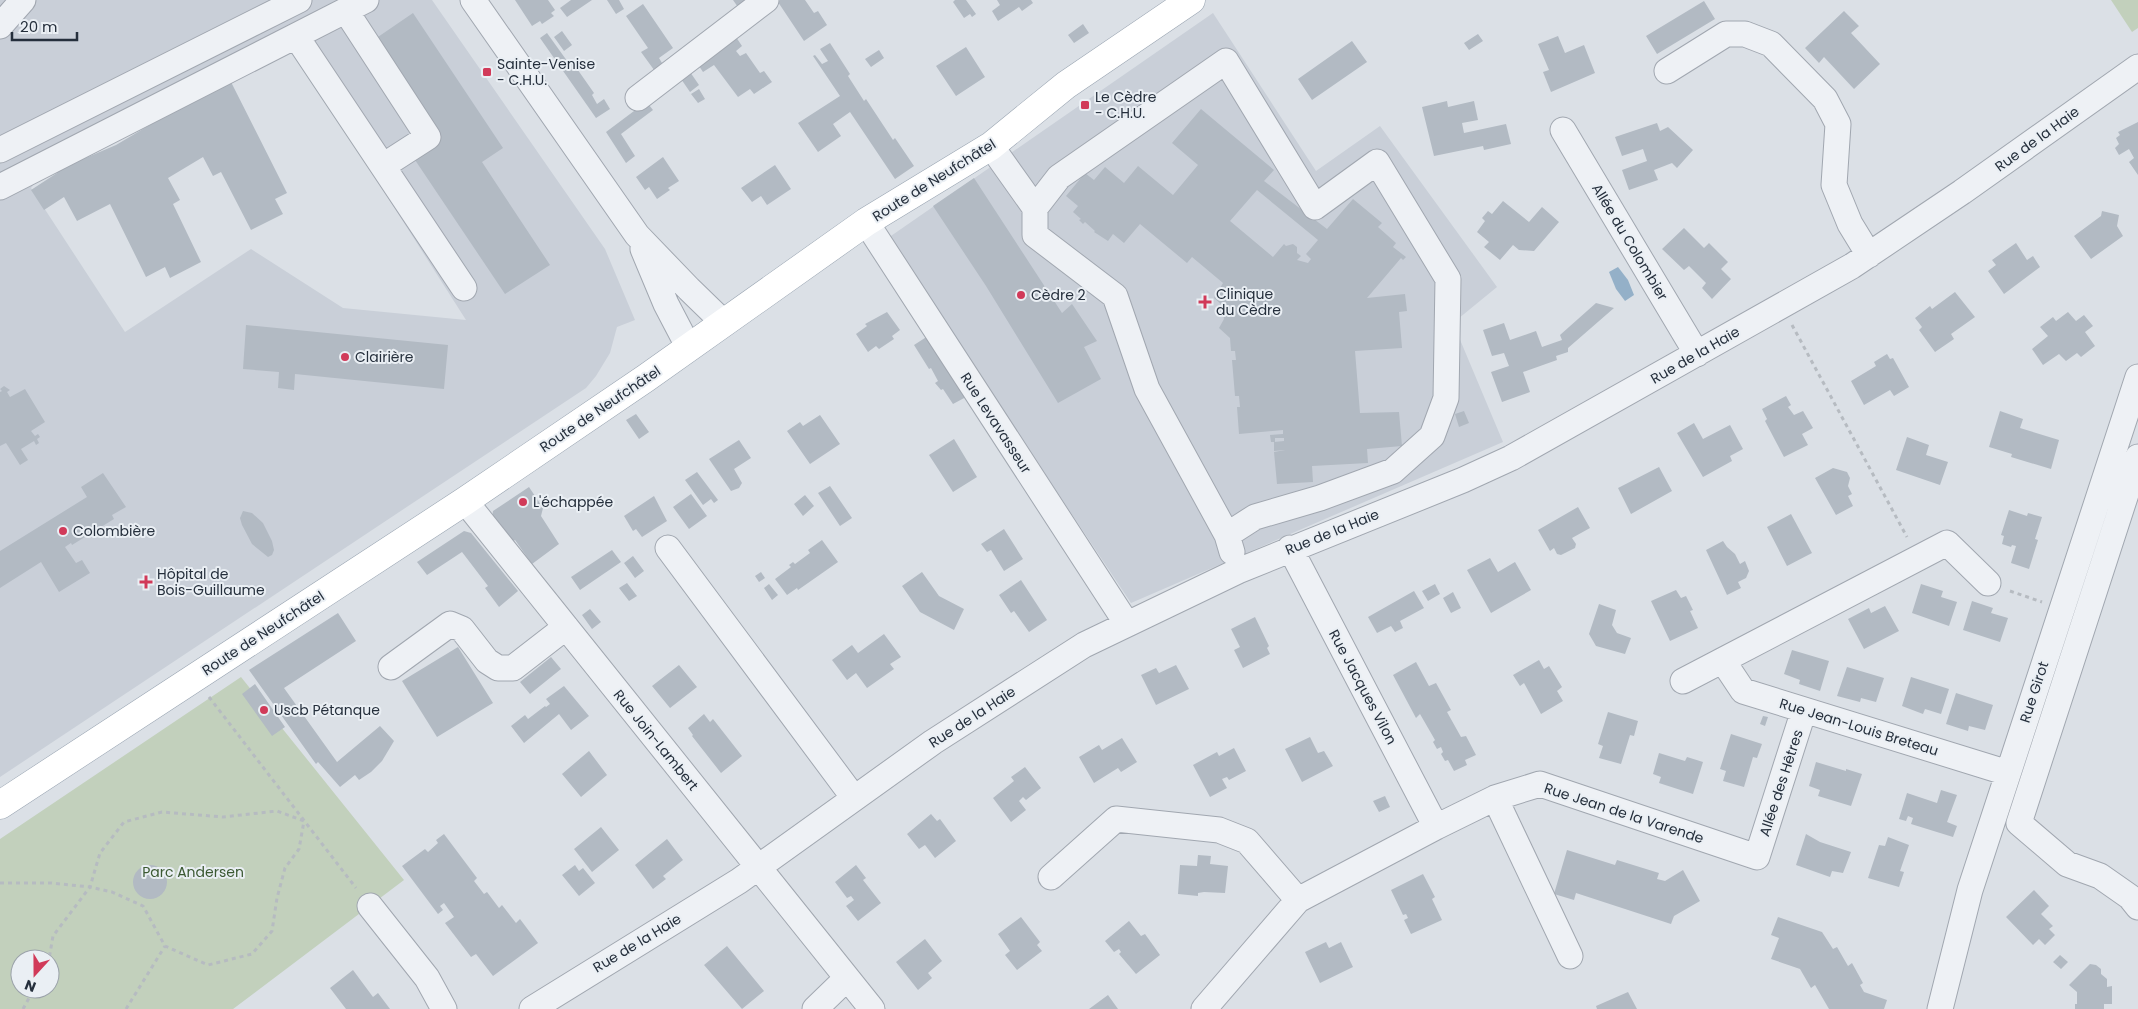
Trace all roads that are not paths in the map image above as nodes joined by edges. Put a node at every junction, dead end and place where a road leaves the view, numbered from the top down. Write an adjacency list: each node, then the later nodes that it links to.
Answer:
1 (23, 0): 7 (street)
2 (299, 0): 14 (street)
3 (473, 0): 19 (street)
4 (766, 0): 11 (street)
5 (1191, 0): 13 (main road, Route de Neufchâtel)
6 (356, 5): 8 (street); 15 (street)
7 (0, 26)
8 (296, 36): 15 (street); 16 (street)
9 (2138, 67): 20 (street, Rue de la Haie)
10 (1667, 71): 20 (street)
11 (638, 98)
12 (1563, 130): 24 (street, Allée du Colombier)
13 (991, 146): 17 (street); 18 (main road, Route de Neufchâtel)
14 (0, 150)
15 (383, 166): 21 (street)
16 (0, 187)
17 (1035, 208): 28 (street); 28 (street)
18 (866, 222): 22 (main road, Route de Neufchâtel); 33 (street, Rue Levavasseur)
19 (637, 235): 22 (street); 23 (street)
20 (1869, 255): 24 (street, Rue de la Haie)
21 (464, 288)
22 (724, 323): 23 (main road, Route de Neufchâtel)
23 (689, 348): 27 (main road, Route de Neufchâtel)
24 (1697, 354): 30 (street, Rue de la Haie)
25 (2138, 377): 39 (street, Rue Girot)
26 (2138, 457): 49 (street)
27 (465, 501): 34 (street, Rue Join-Lambert); 42 (main road, Route de Neufchâtel)
28 (1227, 535): 31 (street)
29 (668, 548): 40 (street)
30 (1290, 548): 31 (street, Rue de la Haie); 43 (street, Rue Jacques Vilon)
31 (1238, 571): 33 (street, Rue de la Haie)
32 (1988, 583): 35 (street)
33 (1127, 624): 40 (street, Rue de la Haie)
34 (566, 627): 36 (street); 45 (street, Rue Join-Lambert)
35 (1723, 662): 37 (street); 38 (street, Rue Jean-Louis Breteau)
36 (390, 667)
37 (1683, 681)
38 (1804, 710): 39 (street, Rue Jean-Louis Breteau); 44 (street, Allée des Hêtres)
39 (2008, 773): 57 (street, Rue Girot)
40 (854, 798): 45 (street, Rue de la Haie)
41 (1495, 798): 43 (street, Rue Jean de la Varende); 44 (street, Rue Jean de la Varende); 50 (street)
42 (0, 805)
43 (1436, 827): 47 (street, Rue Jean de la Varende)
44 (1758, 857)
45 (758, 867): 51 (street, Rue Join-Lambert); 53 (street, Rue de la Haie)
46 (1051, 877): 47 (street)
47 (1298, 900): 56 (street)
48 (370, 906): 52 (street)
49 (2138, 907)
50 (1570, 956)
51 (848, 978): 54 (street); 55 (street, Rue Join-Lambert)
52 (444, 1009)
53 (532, 1009)
54 (815, 1009)
55 (872, 1009)
56 (1204, 1009)
57 (1940, 1009)

